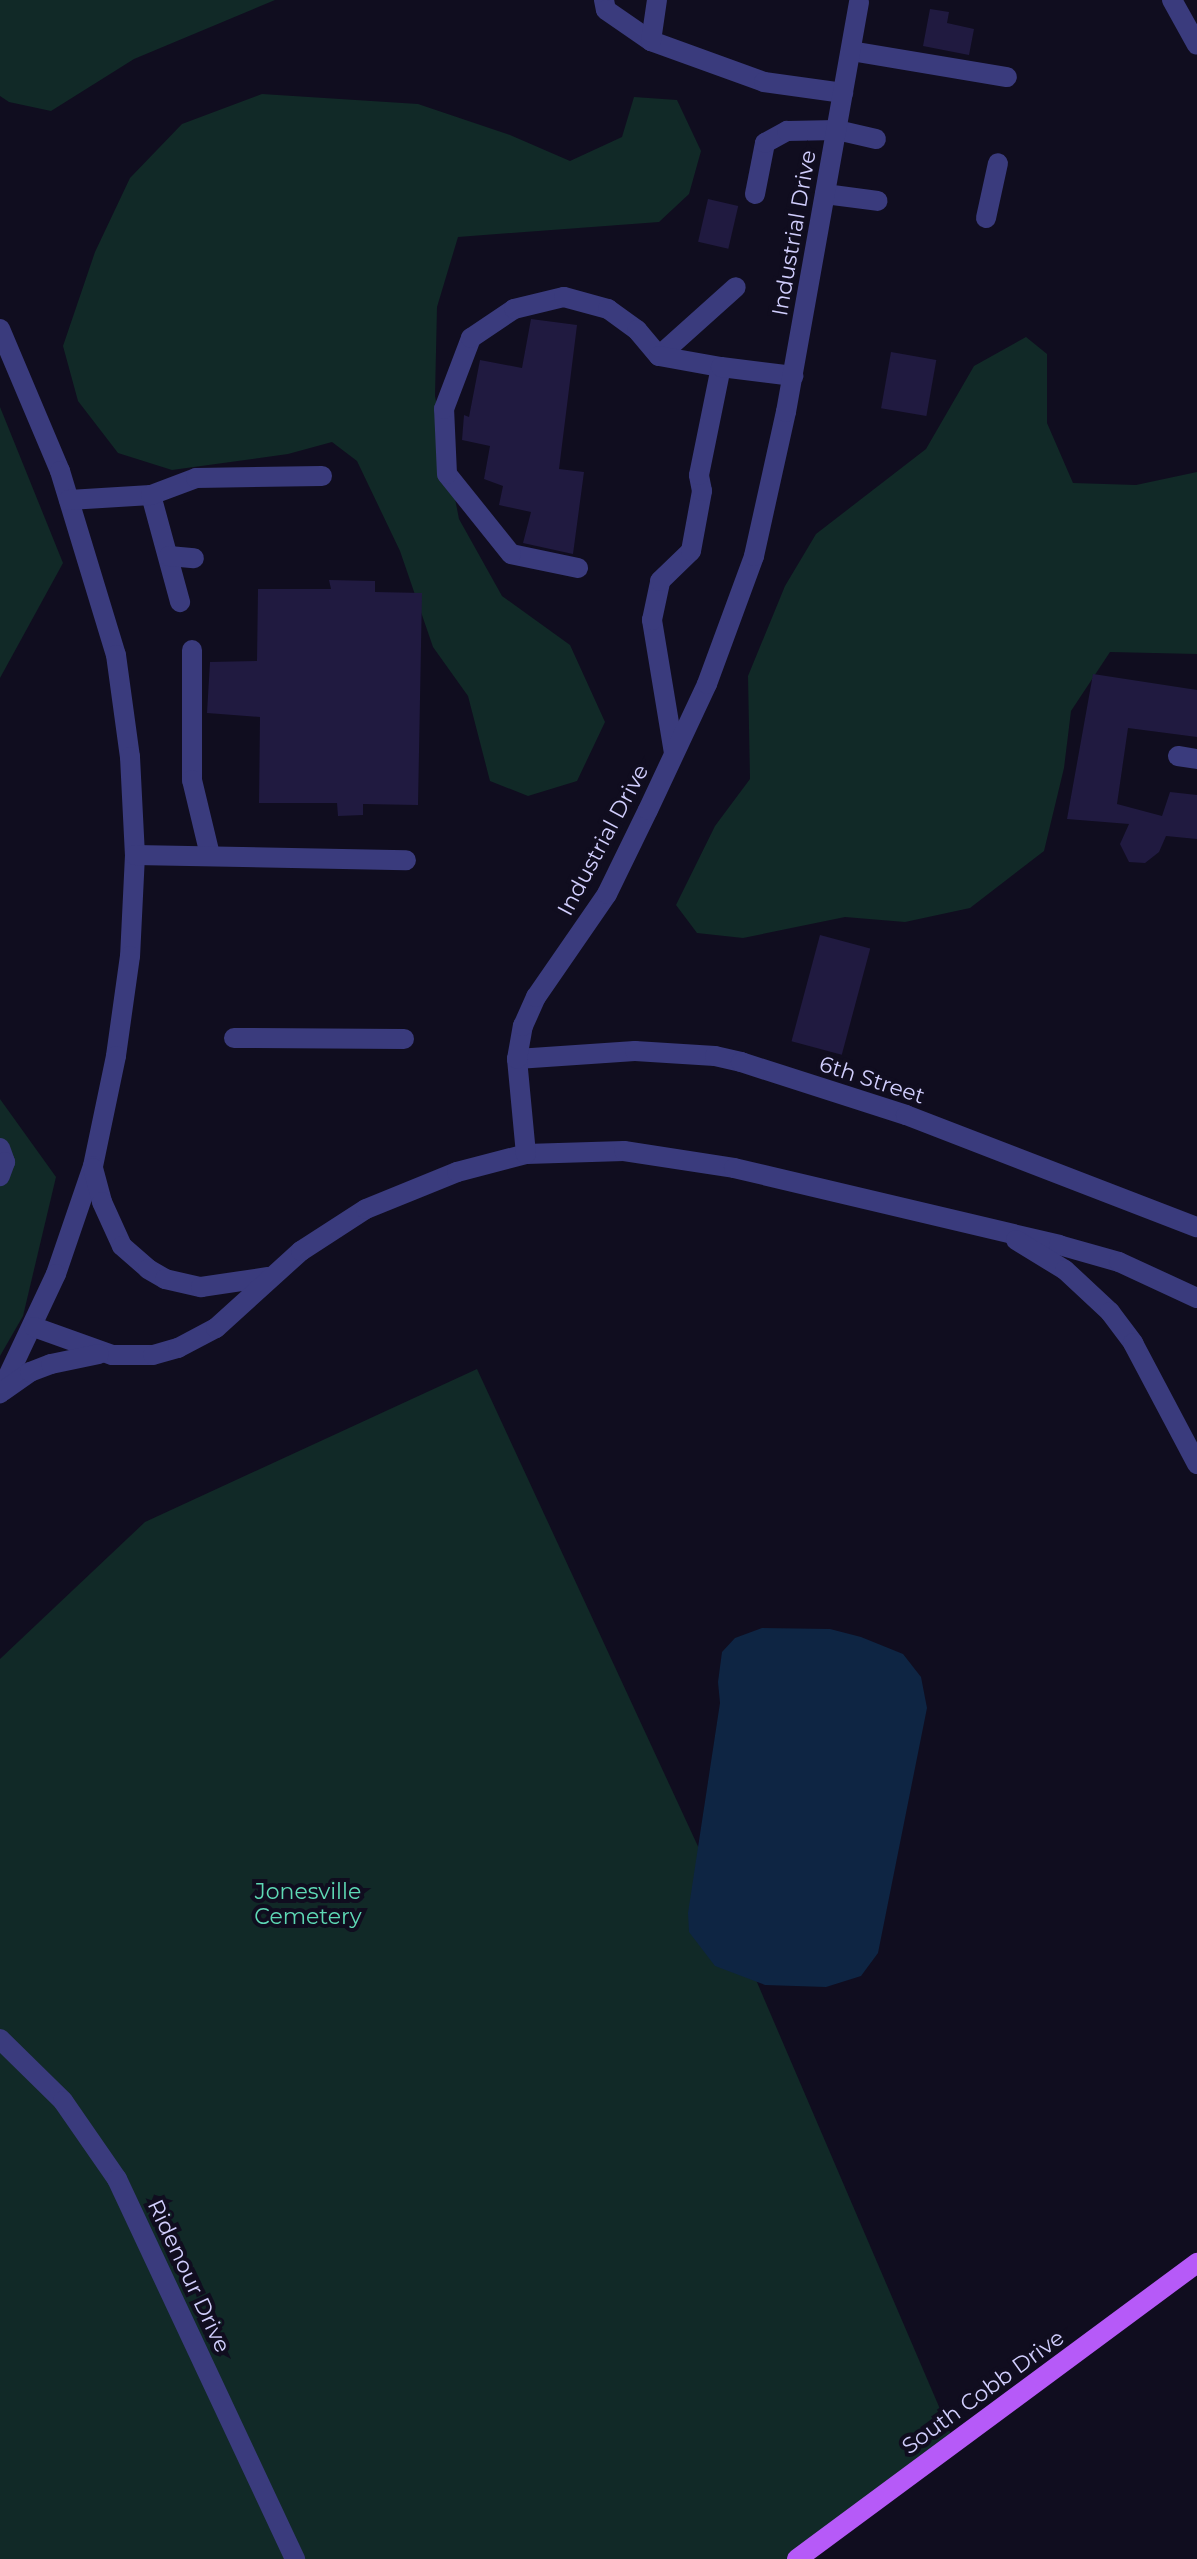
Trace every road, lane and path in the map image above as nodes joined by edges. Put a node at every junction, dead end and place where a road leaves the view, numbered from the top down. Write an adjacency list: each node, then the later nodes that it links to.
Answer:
1 (604, 0): 5 (street)
2 (657, 0): 5 (street)
3 (1172, 0): 6 (street)
4 (859, 2): 7 (street, Industrial Drive)
5 (651, 41): 9 (street)
6 (1197, 45)
7 (851, 51): 8 (street); 9 (street, Industrial Drive)
8 (1007, 77)
9 (843, 93): 10 (street, Industrial Drive)
10 (837, 130): 11 (street); 13 (street); 14 (street, Industrial Drive)
11 (876, 139)
12 (998, 163): 16 (street)
13 (755, 194)
14 (825, 194): 15 (street); 21 (street, Industrial Drive)
15 (878, 201)
16 (986, 218)
17 (736, 287): 19 (street)
18 (0, 329): 24 (street)
19 (659, 356): 20 (street); 27 (street)
20 (721, 367): 21 (street); 30 (street)
21 (793, 376): 30 (street, Industrial Drive)
22 (322, 476): 23 (street)
23 (151, 495): 24 (street); 25 (street)
24 (69, 500): 31 (street)
25 (169, 556): 26 (street); 28 (street)
26 (194, 558)
27 (578, 568)
28 (180, 602)
29 (192, 650): 32 (street)
30 (674, 753): 36 (street, Industrial Drive)
31 (135, 855): 32 (street); 39 (street)
32 (210, 855): 33 (street)
33 (406, 860)
34 (234, 1038): 35 (street)
35 (404, 1039)
36 (517, 1059): 38 (street, Industrial Drive); 41 (street, 6th Street)
37 (0, 1148): 40 (street)
38 (526, 1154): 42 (street); 43 (street)
39 (93, 1166): 43 (street); 45 (street)
40 (0, 1176)
41 (1197, 1227)
42 (999, 1229): 44 (street); 48 (street)
43 (268, 1277): 46 (street)
44 (1197, 1298)
45 (34, 1327): 46 (street); 47 (street)
46 (103, 1353): 47 (street)
47 (0, 1393)
48 (1197, 1464)
49 (0, 2039): 51 (street, Ridenour Drive)
50 (1197, 2263): 52 (main road, South Cobb Drive)
51 (295, 2559)
52 (797, 2559)

